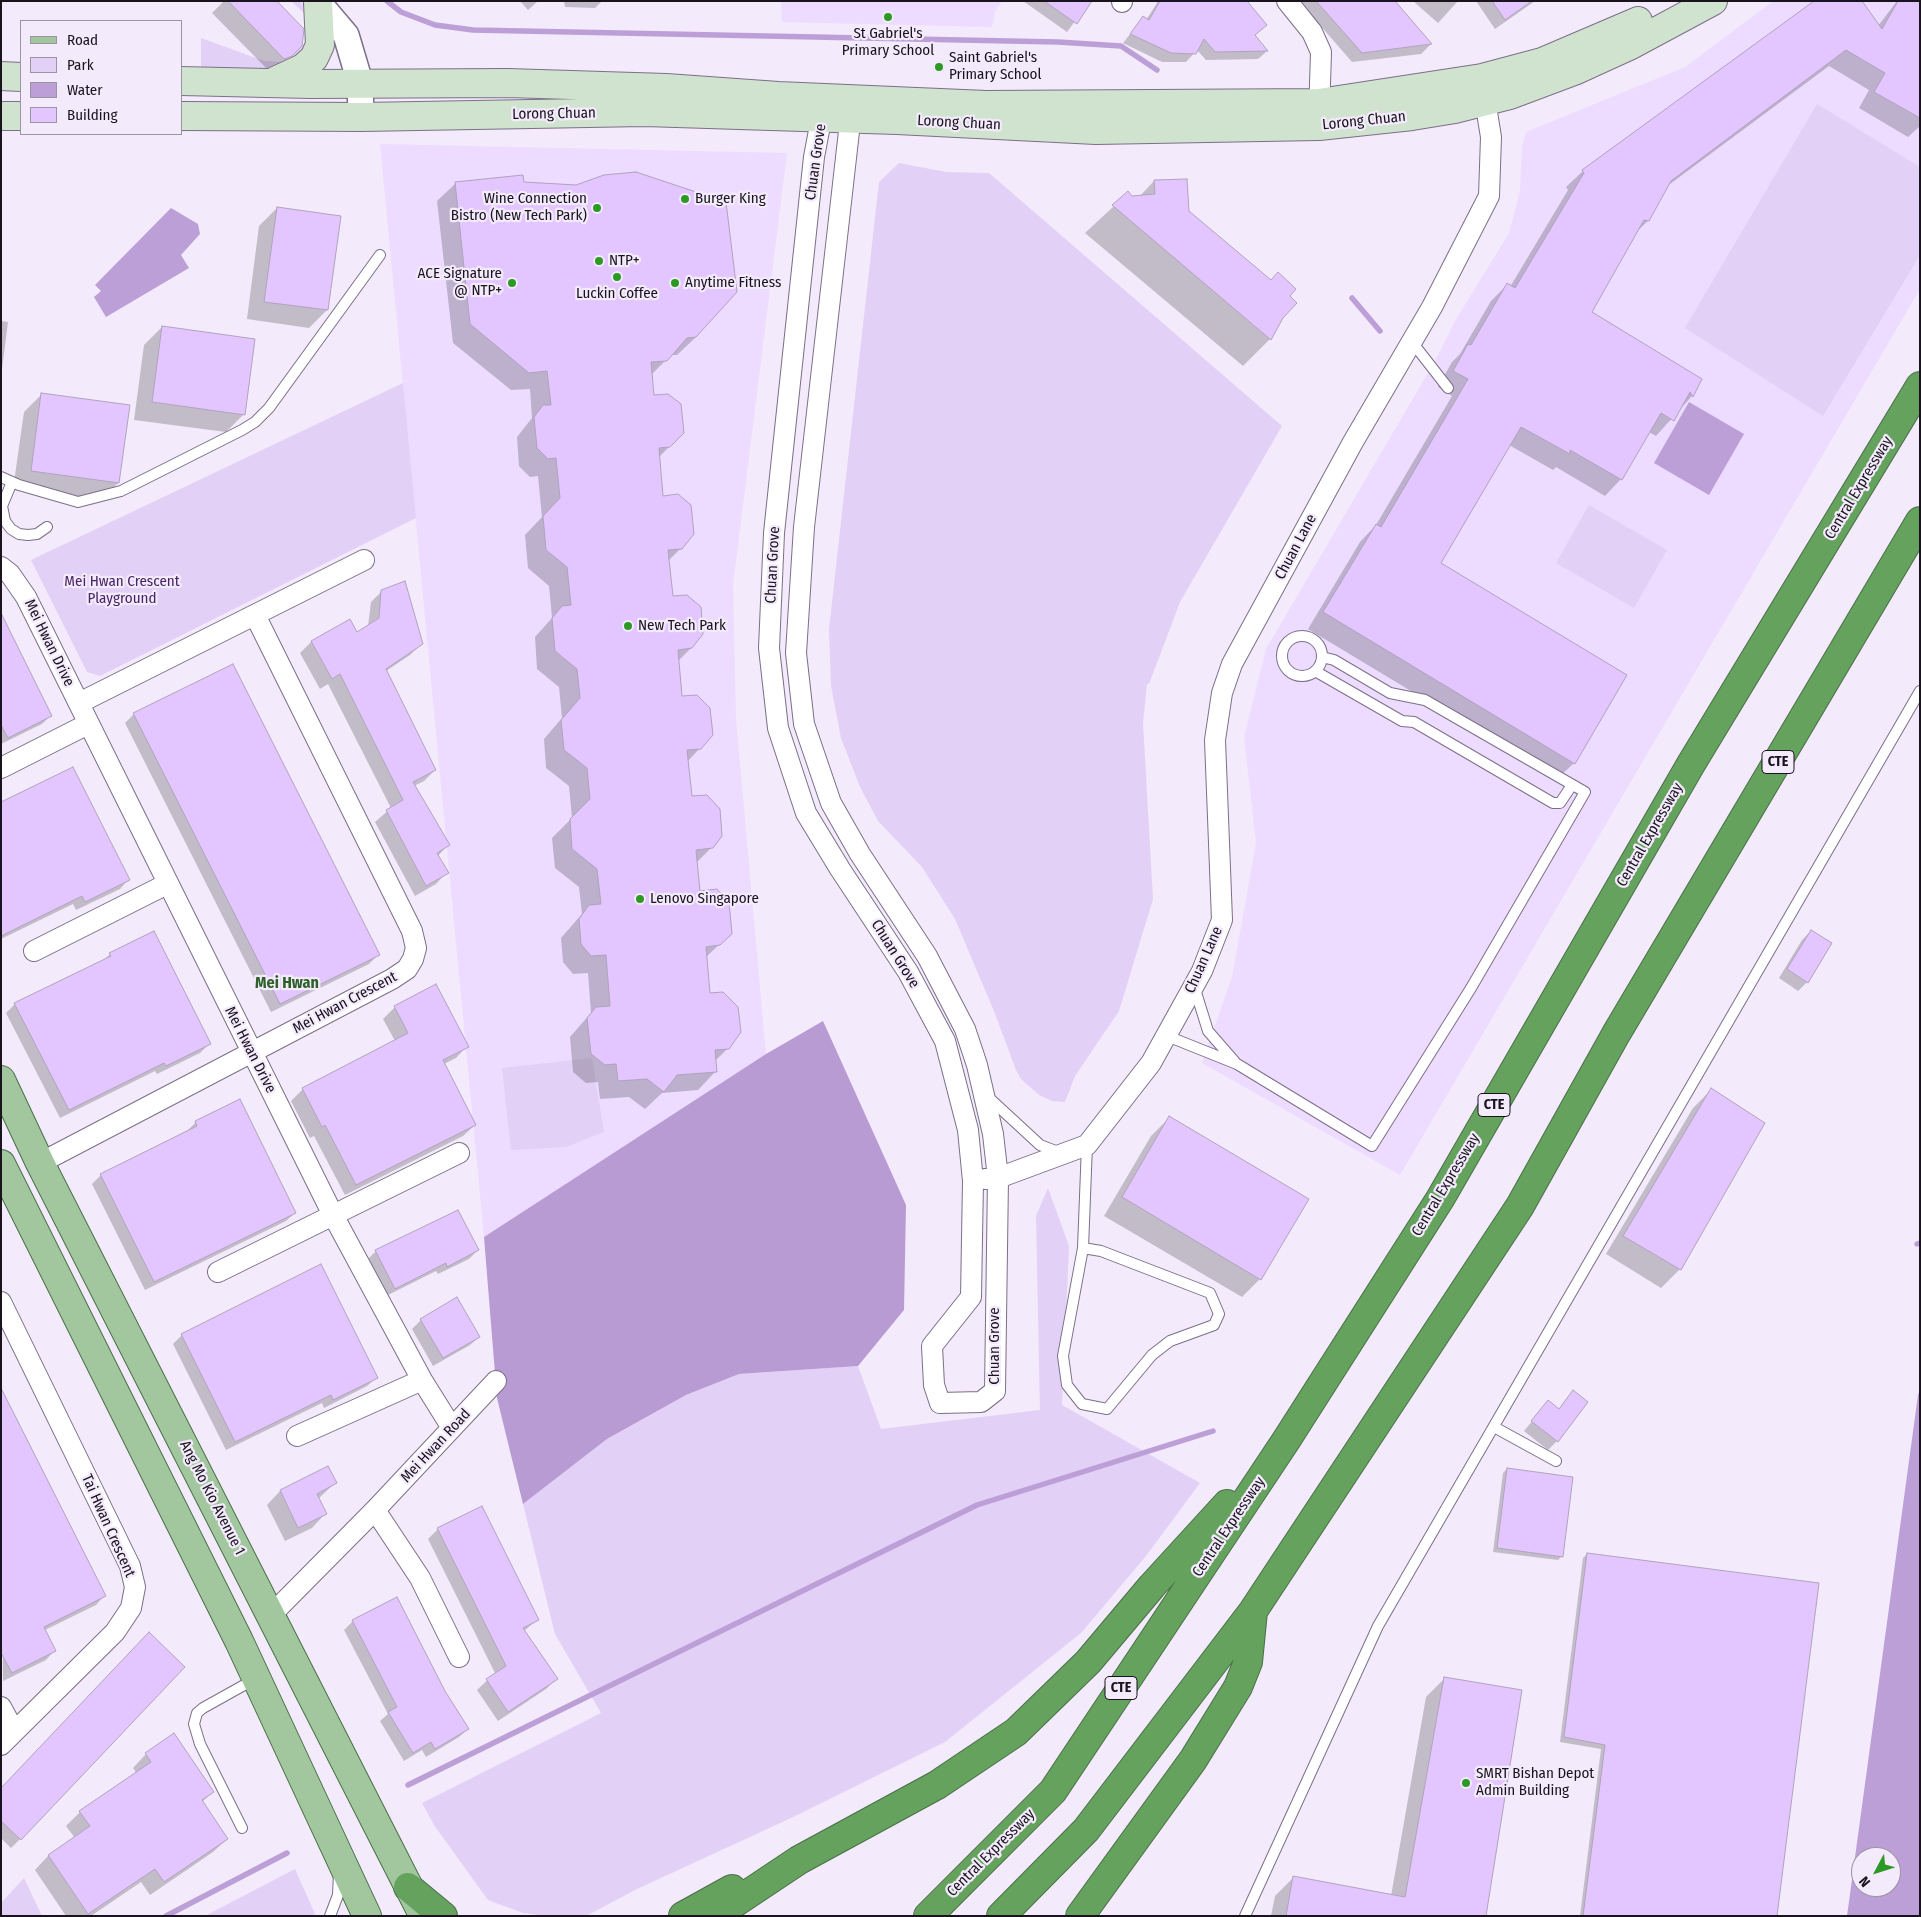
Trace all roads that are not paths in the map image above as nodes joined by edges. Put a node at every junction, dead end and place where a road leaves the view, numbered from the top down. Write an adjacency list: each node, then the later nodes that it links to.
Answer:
1 (1287, 1): 13 (street)
2 (1680, 1): 10 (main road, Lorong Chuan)
3 (1713, 1): 10 (main road, Lorong Chuan)
4 (318, 2): 8 (street); 9 (main road)
5 (1, 76): 6 (main road)
6 (20, 77)
7 (182, 81): 9 (main road, Lorong Chuan)
8 (360, 82): 9 (main road, Lorong Chuan); 11 (main road, Lorong Chuan); 17 (street)
9 (271, 83)
10 (1484, 90): 13 (main road, Lorong Chuan); 19 (street, Chuan Lane)
11 (824, 107): 12 (main road, Lorong Chuan); 17 (main road, Lorong Chuan); 50 (street, Chuan Grove)
12 (852, 108): 13 (main road, Lorong Chuan); 43 (street, Chuan Grove)
13 (1319, 114)
14 (1, 116): 15 (main road)
15 (20, 116)
16 (182, 116): 17 (main road, Lorong Chuan)
17 (361, 117)
18 (380, 255): 23 (lane)
19 (1412, 342): 21 (lane); 38 (street, Chuan Lane)
20 (1920, 386): 60 (highway, Central Expressway / CTE)
21 (1448, 388)
22 (1, 477): 23 (lane)
23 (12, 482): 25 (lane)
24 (1920, 520): 63 (highway, CTE)
25 (47, 527)
26 (364, 560): 28 (street)
27 (1, 568): 32 (street, Mei Hwan Drive)
28 (255, 615): 32 (street); 40 (street, Mei Hwan Crescent)
29 (1322, 657): 30 (lane); 30 (lane); 35 (lane)
30 (1315, 671): 35 (lane)
31 (1920, 691): 57 (lane)
32 (79, 704): 33 (street, Mei Hwan Drive)
33 (88, 724): 34 (street); 36 (street, Mei Hwan Drive)
34 (1, 768)
35 (1572, 785): 41 (lane)
36 (167, 884): 37 (street); 40 (street, Mei Hwan Drive)
37 (34, 951)
38 (1194, 986): 39 (street, Chuan Lane); 41 (lane)
39 (1166, 1036): 41 (lane); 44 (street, Chuan Lane)
40 (251, 1053): 47 (street, Mei Hwan Crescent); 51 (street, Mei Hwan Drive)
41 (1237, 1064)
42 (1, 1080): 47 (main road, Ang Mo Kio Avenue 1)
43 (982, 1091): 46 (lane); 49 (street, Chuan Grove)
44 (1087, 1145): 46 (street); 52 (lane)
45 (459, 1153): 51 (street)
46 (1062, 1154): 49 (street)
47 (40, 1163): 64 (main road, Ang Mo Kio Avenue 1)
48 (1, 1164): 66 (main road)
49 (998, 1178): 50 (street); 50 (street, Chuan Grove)
50 (973, 1181)
51 (333, 1215): 53 (street); 55 (street, Mei Hwan Drive)
52 (1083, 1248): 52 (lane)
53 (218, 1272)
54 (1, 1302): 68 (street, Tai Hwan Crescent)
55 (422, 1380): 58 (street, Mei Hwan Drive); 59 (street)
56 (496, 1381): 58 (street, Mei Hwan Road)
57 (1494, 1427): 61 (lane); 82 (lane)
58 (452, 1428): 62 (street, Mei Hwan Road)
59 (297, 1436)
60 (1287, 1439): 71 (highway); 79 (highway, Central Expressway / CTE)
61 (1556, 1461)
62 (375, 1510): 64 (street, Mei Hwan Road); 65 (street)
63 (1253, 1611): 80 (highway, CTE); 81 (highway)
64 (270, 1616): 72 (main road, Ang Mo Kio Avenue 1)
65 (458, 1657)
66 (256, 1678): 69 (lane); 70 (main road)
67 (1, 1707): 68 (street)
68 (8, 1738)
69 (242, 1828)
70 (334, 1844): 73 (lane); 74 (main road)
71 (799, 1860): 77 (highway); 78 (highway)
72 (408, 1887): 75 (main road, Ang Mo Kio Avenue 1); 76 (highway)
73 (330, 1916)
74 (367, 1916)
75 (424, 1916)
76 (443, 1916)
77 (683, 1916)
78 (716, 1916)
79 (928, 1916)
80 (1001, 1916)
81 (1080, 1916)
82 (1245, 1916)

